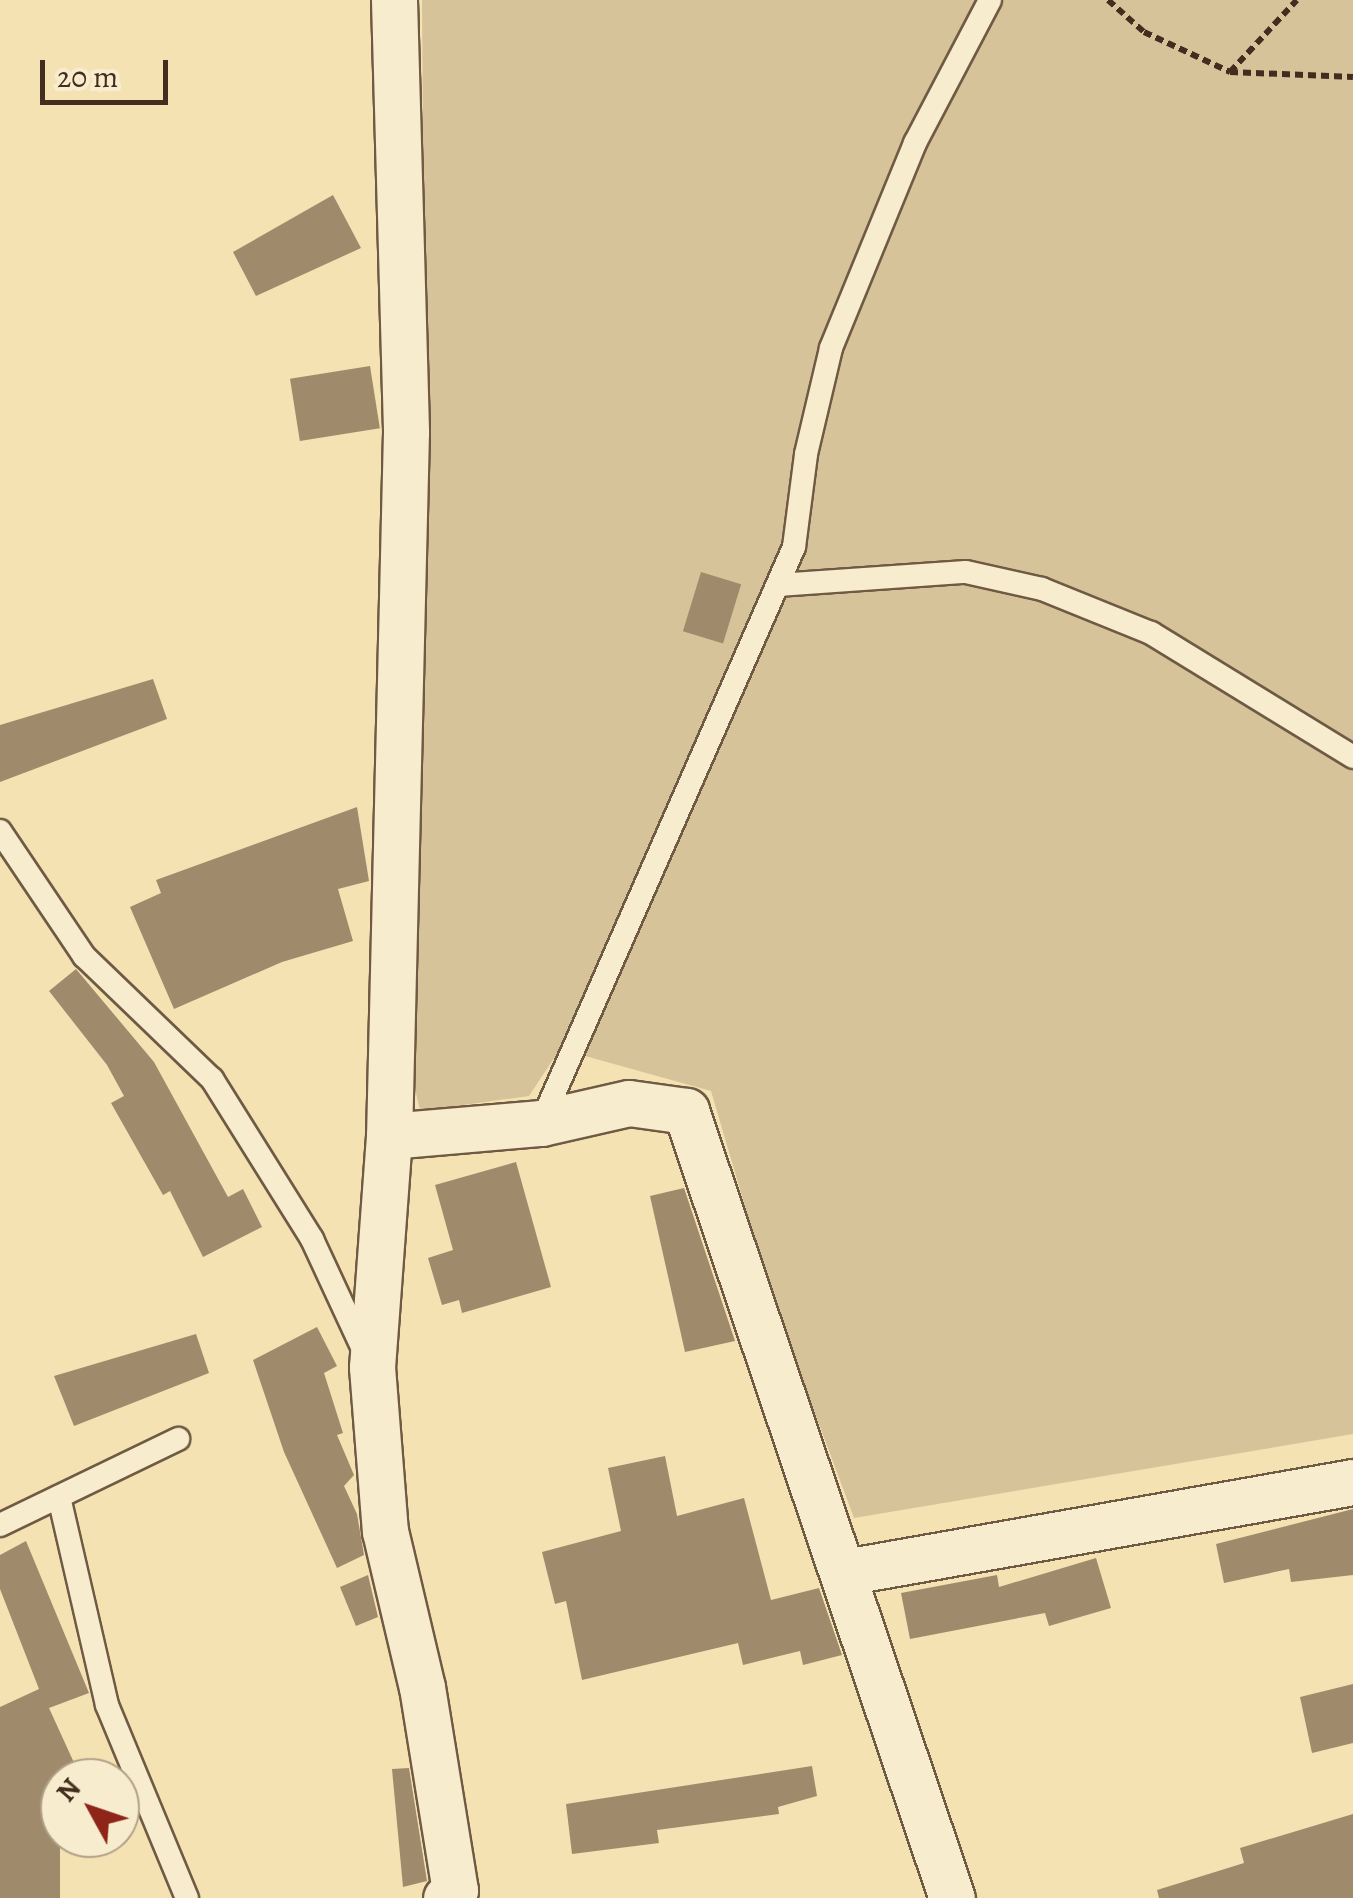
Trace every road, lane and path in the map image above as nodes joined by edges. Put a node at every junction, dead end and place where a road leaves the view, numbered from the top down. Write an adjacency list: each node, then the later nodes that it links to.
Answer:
1 (394, 0): 11 (street)
2 (990, 0): 7 (lane)
3 (1108, 0): 5 (path)
4 (1297, 0): 5 (path)
5 (1230, 72): 6 (path)
6 (1353, 78)
7 (778, 584): 8 (lane); 10 (lane)
8 (1353, 756)
9 (0, 831): 12 (lane)
10 (541, 1123): 11 (street); 17 (street)
11 (388, 1136): 12 (street)
12 (372, 1367): 19 (street)
13 (178, 1440): 15 (lane)
14 (1353, 1482): 17 (street)
15 (59, 1497): 16 (lane); 18 (lane)
16 (0, 1525)
17 (846, 1572): 20 (street)
18 (187, 1898)
19 (446, 1898)
20 (952, 1898)

